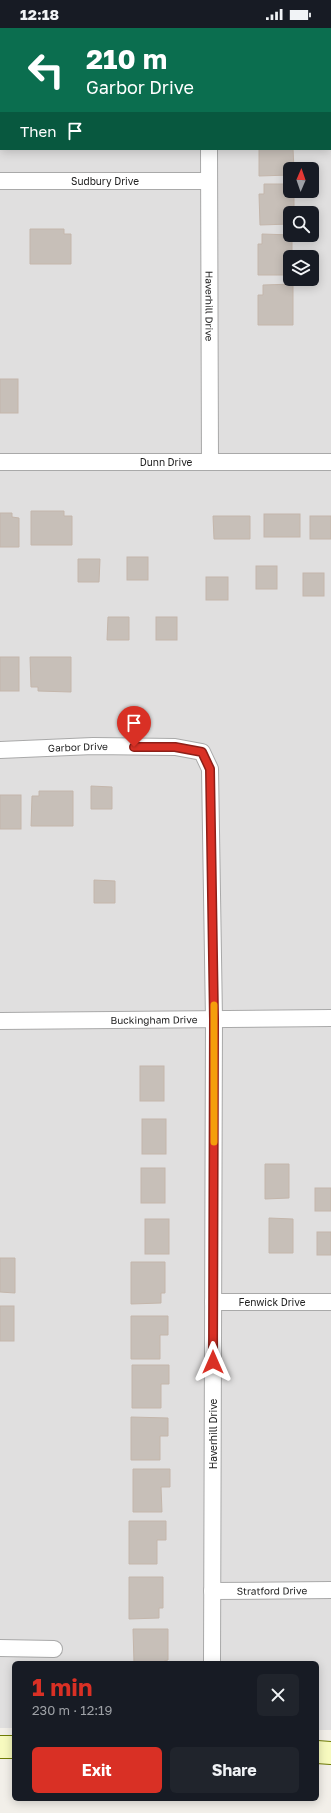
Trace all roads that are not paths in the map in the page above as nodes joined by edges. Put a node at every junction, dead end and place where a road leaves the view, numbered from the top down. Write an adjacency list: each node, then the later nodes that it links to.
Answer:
1 (209, 150): 2 (street, Haverhill Drive)
2 (210, 180): 3 (street, Sudbury Drive); 5 (street, Haverhill Drive)
3 (0, 181)
4 (0, 462): 5 (street, Dunn Drive)
5 (210, 462): 6 (street, Dunn Drive)
6 (331, 462)
7 (0, 750): 8 (street, Garbor Drive)
8 (202, 752): 10 (street, Haverhill Drive)
9 (331, 1018): 10 (street, Buckingham Drive)
10 (214, 1019): 11 (street, Buckingham Drive); 12 (street, Haverhill Drive)
11 (0, 1020)
12 (213, 1302): 13 (street, Fenwick Drive); 15 (street, Haverhill Drive)
13 (331, 1302)
14 (331, 1590): 15 (street, Stratford Drive)
15 (212, 1591): 18 (street, Haverhill Drive)
16 (0, 1648): 17 (street)
17 (54, 1649)
18 (212, 1661)
19 (0, 1747): 20 (main road)
20 (12, 1747)
21 (319, 1752): 22 (main road)
22 (331, 1753)

